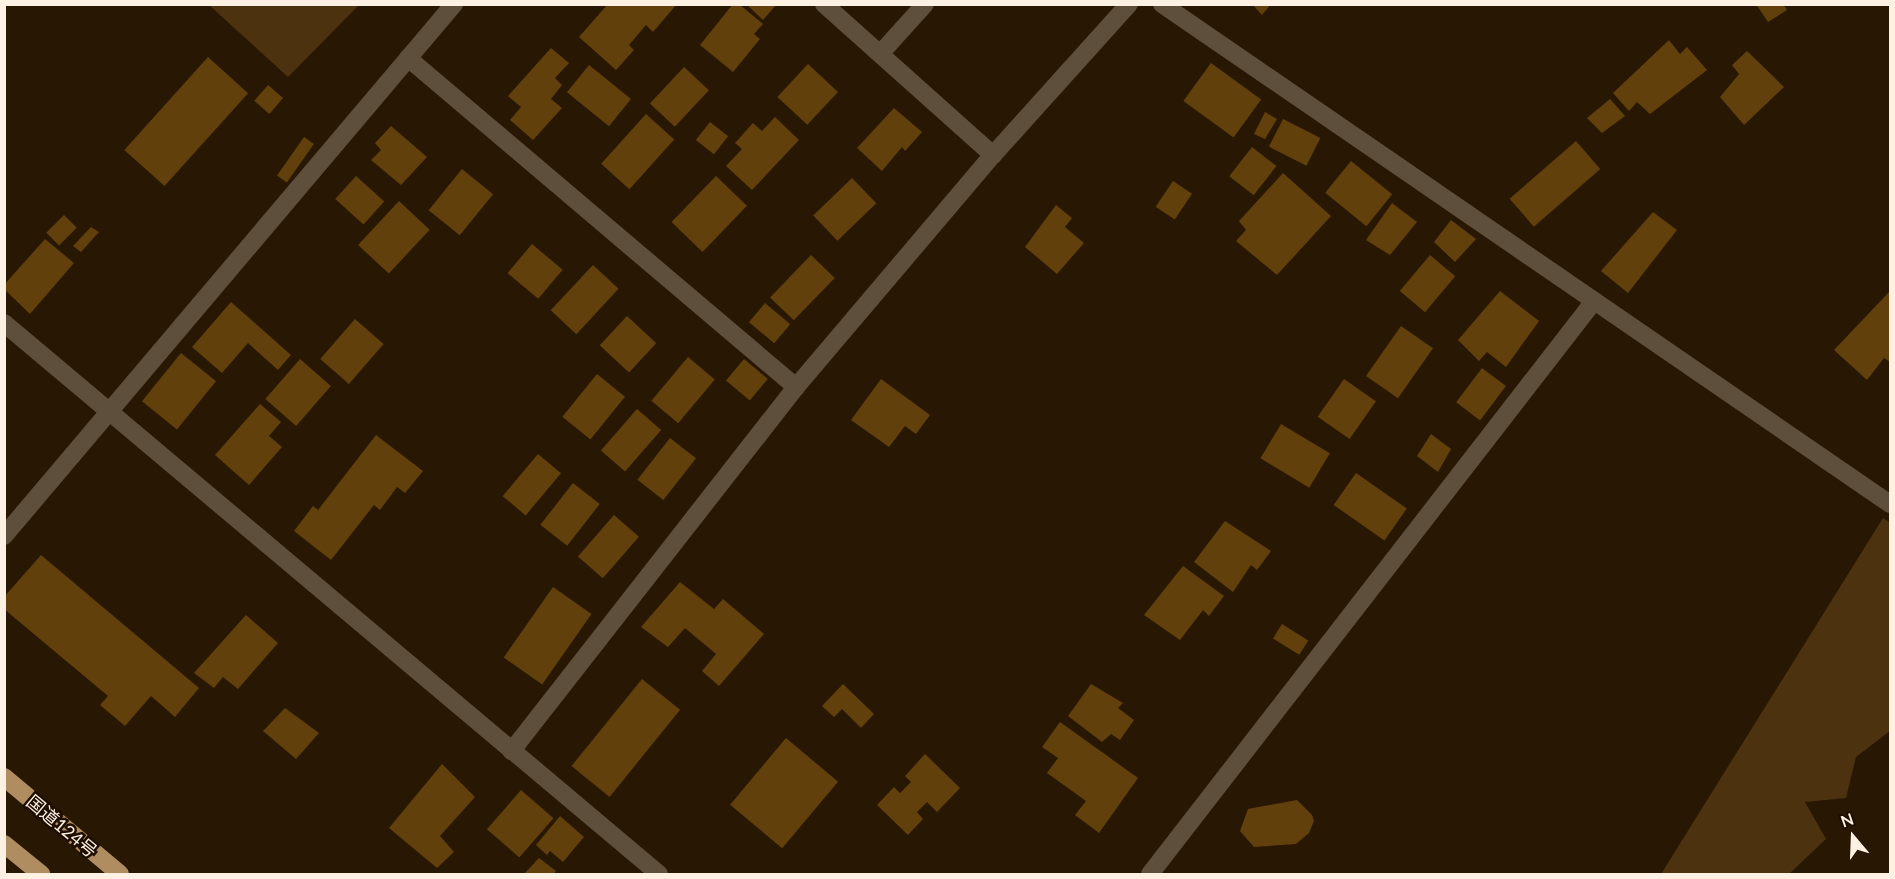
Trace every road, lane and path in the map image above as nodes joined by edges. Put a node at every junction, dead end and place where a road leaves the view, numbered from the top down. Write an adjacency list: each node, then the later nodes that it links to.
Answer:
1 (454, 4): 7 (street)
2 (824, 4): 6 (street)
3 (925, 4): 6 (street)
4 (1129, 4): 8 (street)
5 (1162, 4): 9 (street)
6 (880, 54): 8 (street)
7 (408, 58): 11 (street); 12 (street)
8 (993, 155): 11 (street)
9 (1594, 301): 13 (street); 21 (street)
10 (4, 323): 12 (street)
11 (796, 387): 15 (street)
12 (110, 411): 14 (street); 15 (street)
13 (1890, 504)
14 (4, 536)
15 (512, 751): 20 (street)
16 (4, 777): 19 (highway, 国道124号)
17 (4, 844): 18 (highway)
18 (40, 874)
19 (120, 874)
20 (659, 874)
21 (1150, 874)

